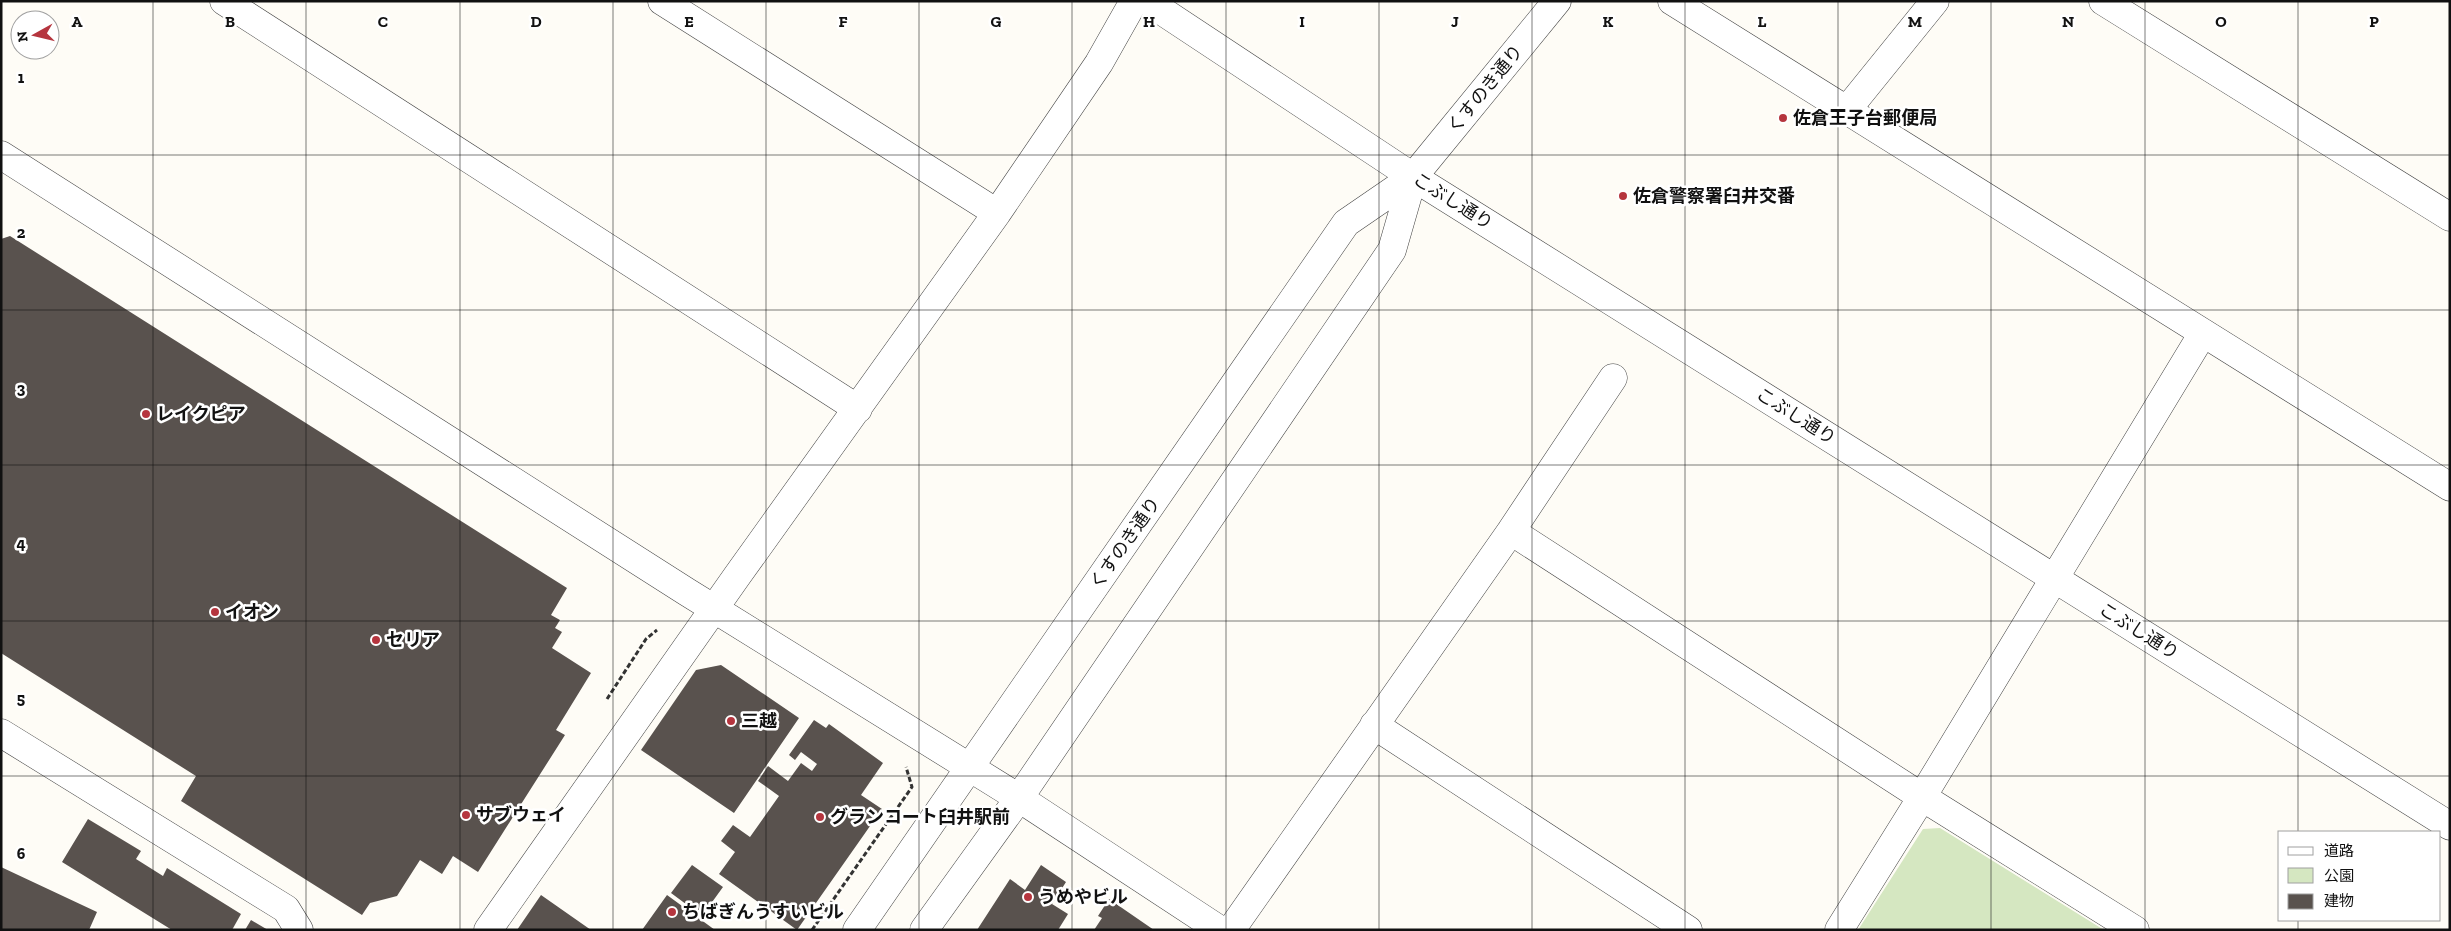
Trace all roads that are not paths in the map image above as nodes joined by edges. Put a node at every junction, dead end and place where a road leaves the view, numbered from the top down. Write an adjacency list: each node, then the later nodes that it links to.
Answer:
1 (224, 1): 16 (street)
2 (662, 1): 12 (street)
3 (1134, 1): 12 (street)
4 (1146, 1): 11 (street, こぶし通り)
5 (1557, 1): 11 (street, くすのき通り)
6 (1672, 1): 9 (street)
7 (1935, 1): 9 (street)
8 (2104, 1): 13 (street)
9 (1846, 111): 14 (street)
10 (1, 155): 20 (street)
11 (1413, 177): 19 (street, こぶし通り); 23 (street, くすのき通り); 25 (street, くすのき通り)
12 (997, 213): 16 (street)
13 (2450, 217)
14 (2203, 334): 17 (street); 19 (street)
15 (1613, 378): 18 (street)
16 (858, 409): 20 (street)
17 (2450, 487)
18 (1511, 532): 21 (street); 24 (street)
19 (2054, 578): 24 (street); 26 (street, こぶし通り)
20 (714, 609): 23 (street); 28 (street)
21 (1374, 726): 32 (street); 33 (street)
22 (1, 733): 27 (street)
23 (969, 768): 25 (street); 29 (street, くすのき通り)
24 (1922, 797): 34 (street); 35 (street)
25 (1019, 798): 30 (street, くすのき通り); 31 (street)
26 (2450, 826)
27 (299, 930)
28 (488, 930)
29 (858, 930)
30 (924, 930)
31 (1220, 930)
32 (1231, 930)
33 (1688, 930)
34 (1839, 930)
35 (2136, 930)

